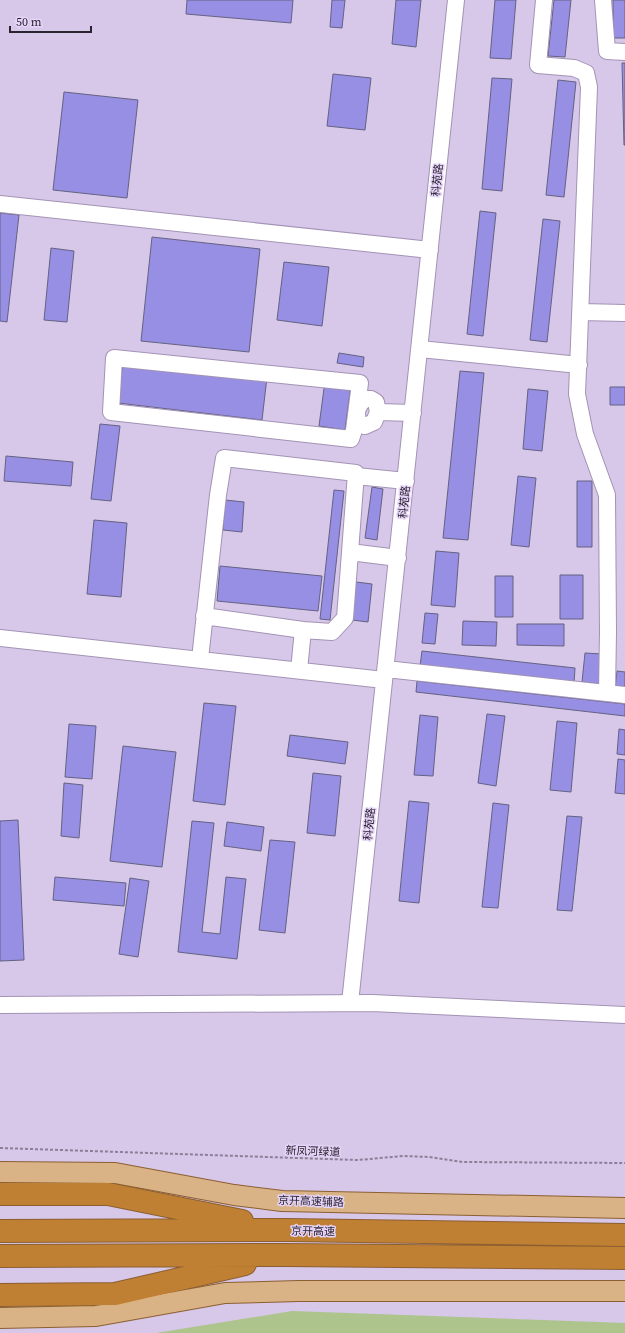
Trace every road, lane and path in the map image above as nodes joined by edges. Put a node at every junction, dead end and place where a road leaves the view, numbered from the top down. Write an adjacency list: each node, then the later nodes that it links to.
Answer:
1 (456, 0): 6 (street, 科苑路)
2 (544, 0): 7 (street)
3 (603, 0): 4 (street)
4 (625, 52)
5 (0, 204): 6 (street)
6 (430, 250): 9 (street, 科苑路)
7 (581, 312): 8 (street); 10 (street)
8 (625, 313)
9 (420, 349): 10 (street); 11 (street, 科苑路)
10 (578, 365): 23 (street)
11 (413, 413): 12 (street); 14 (street, 科苑路)
12 (356, 415): 12 (street)
13 (356, 476): 14 (street); 15 (street); 17 (street)
14 (406, 481): 16 (street, 科苑路)
15 (350, 552): 16 (street); 18 (street)
16 (398, 558): 22 (street, 科苑路)
17 (204, 616): 18 (street); 20 (street)
18 (303, 630): 21 (street)
19 (0, 638): 20 (street)
20 (200, 659): 21 (street)
21 (299, 670): 22 (street)
22 (385, 675): 23 (street); 25 (street, 科苑路)
23 (607, 693): 24 (street)
24 (625, 695)
25 (350, 1003): 26 (street); 27 (street)
26 (0, 1005)
27 (625, 1015)
28 (0, 1148): 29 (path, 新凤河绿道)
29 (625, 1163)
30 (0, 1172): 32 (main road, 京开高速辅路)
31 (0, 1194): 33 (highway)
32 (625, 1208)
33 (288, 1230): 34 (highway, 京开高速); 35 (highway, 京开高速)
34 (0, 1231)
35 (625, 1235)
36 (284, 1255): 37 (highway); 38 (highway); 40 (highway)
37 (0, 1256)
38 (625, 1258)
39 (625, 1291): 41 (main road)
40 (0, 1295)
41 (0, 1318)

